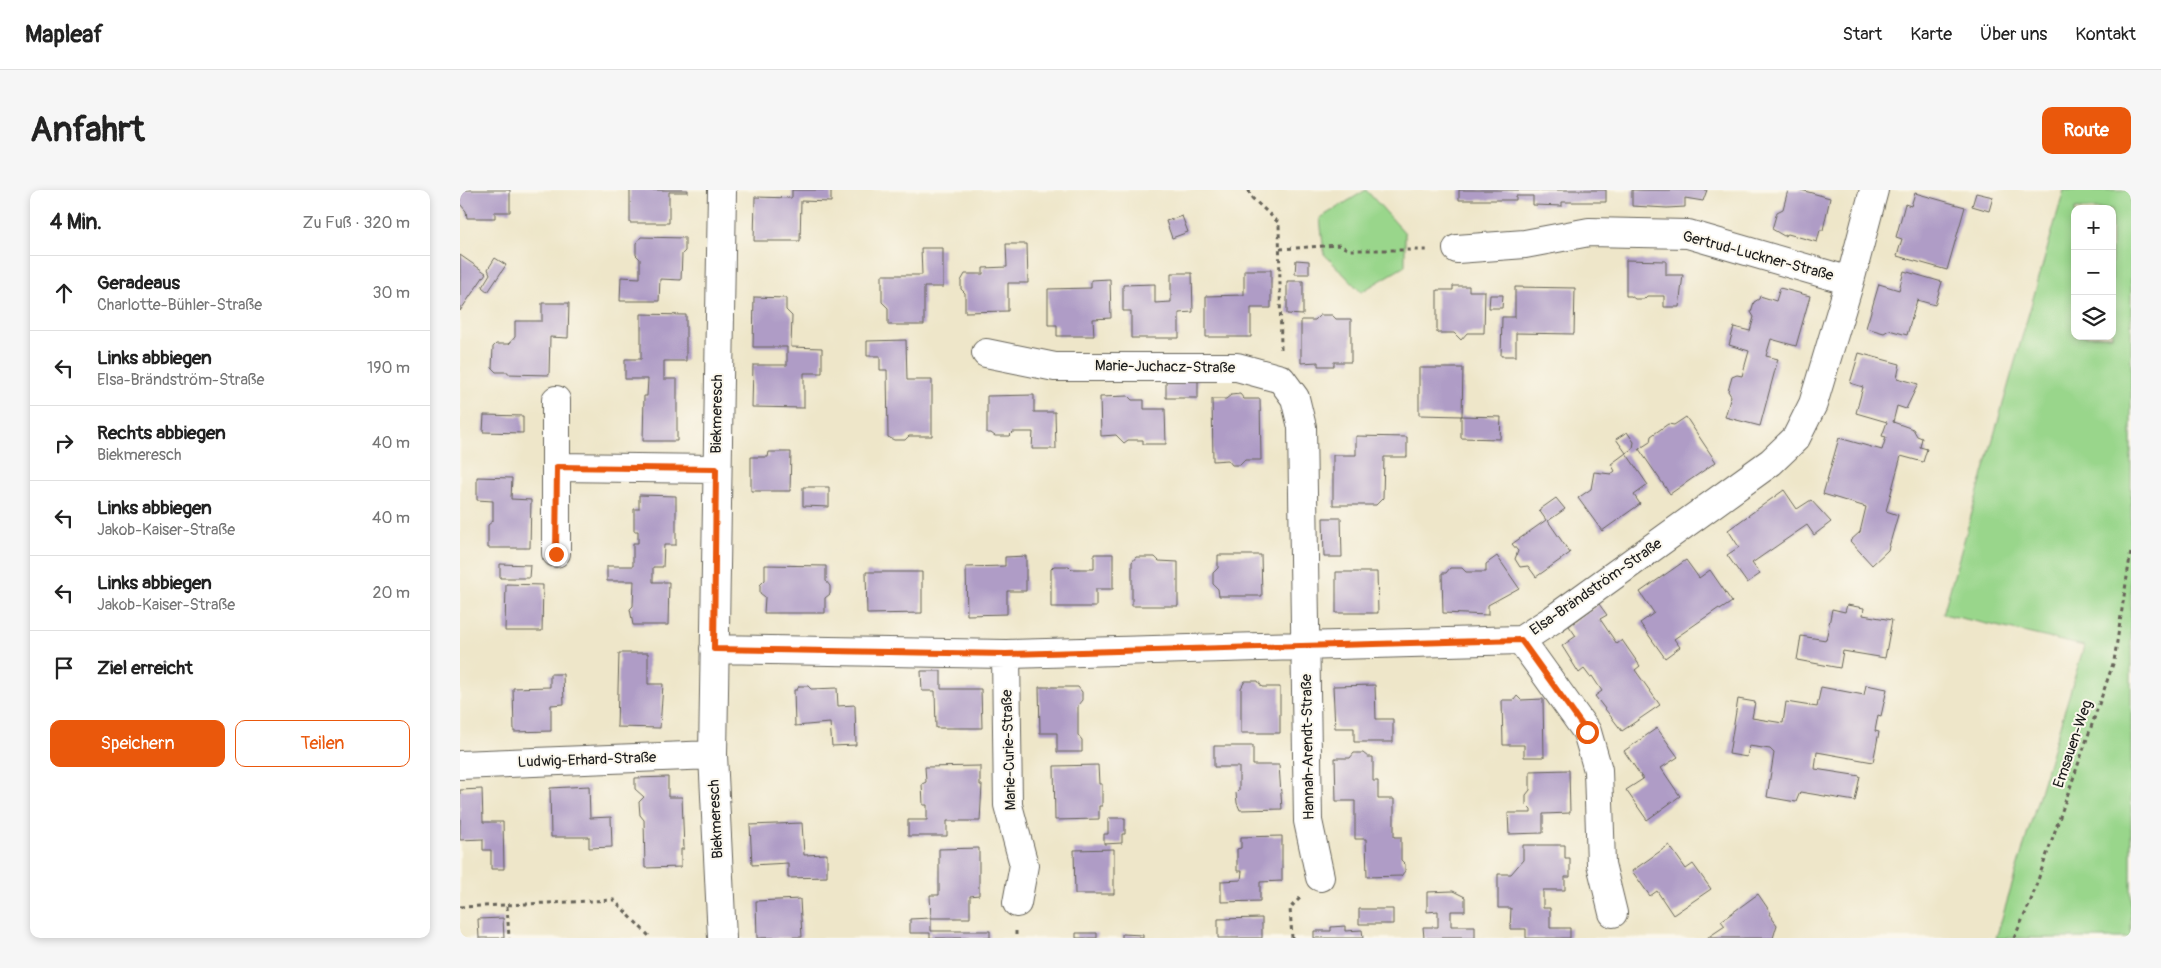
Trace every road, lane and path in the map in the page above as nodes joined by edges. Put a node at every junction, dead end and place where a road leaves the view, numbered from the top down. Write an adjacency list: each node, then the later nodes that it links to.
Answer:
1 (722, 190): 11 (street, Biekmeresch)
2 (1249, 190): 4 (path)
3 (1874, 190): 6 (street, Elsa-Brändström-Straße)
4 (1280, 249): 5 (path); 8 (path)
5 (1457, 249): 6 (street, Gertrud-Luckner-Straße)
6 (1850, 281): 14 (street, Elsa-Brändström-Straße)
7 (986, 353): 8 (street, Marie-Juchacz-Straße)
8 (1281, 379): 15 (street)
9 (556, 400): 10 (street)
10 (557, 467): 11 (street); 13 (street)
11 (716, 469): 16 (street, Biekmeresch)
12 (2131, 552): 29 (path, Emsauen-Weg)
13 (556, 554)
14 (1521, 640): 15 (street, Elsa-Brändström-Straße); 24 (street)
15 (1306, 646): 17 (street, Elsa-Brändström-Straße); 20 (street, Hannah-Arendt-Straße)
16 (714, 649): 17 (street, Elsa-Brändström-Straße); 18 (street, Biekmeresch)
17 (1006, 654): 21 (street, Marie-Curie-Straße)
18 (713, 755): 19 (street, Ludwig-Erhard-Straße); 27 (street, Biekmeresch)
19 (460, 765)
20 (1320, 877): 28 (path)
21 (1017, 902)
22 (507, 906): 23 (path); 25 (path); 26 (path)
23 (460, 907)
24 (1613, 913)
25 (509, 938)
26 (651, 938)
27 (722, 938)
28 (1292, 938)
29 (2014, 938)

